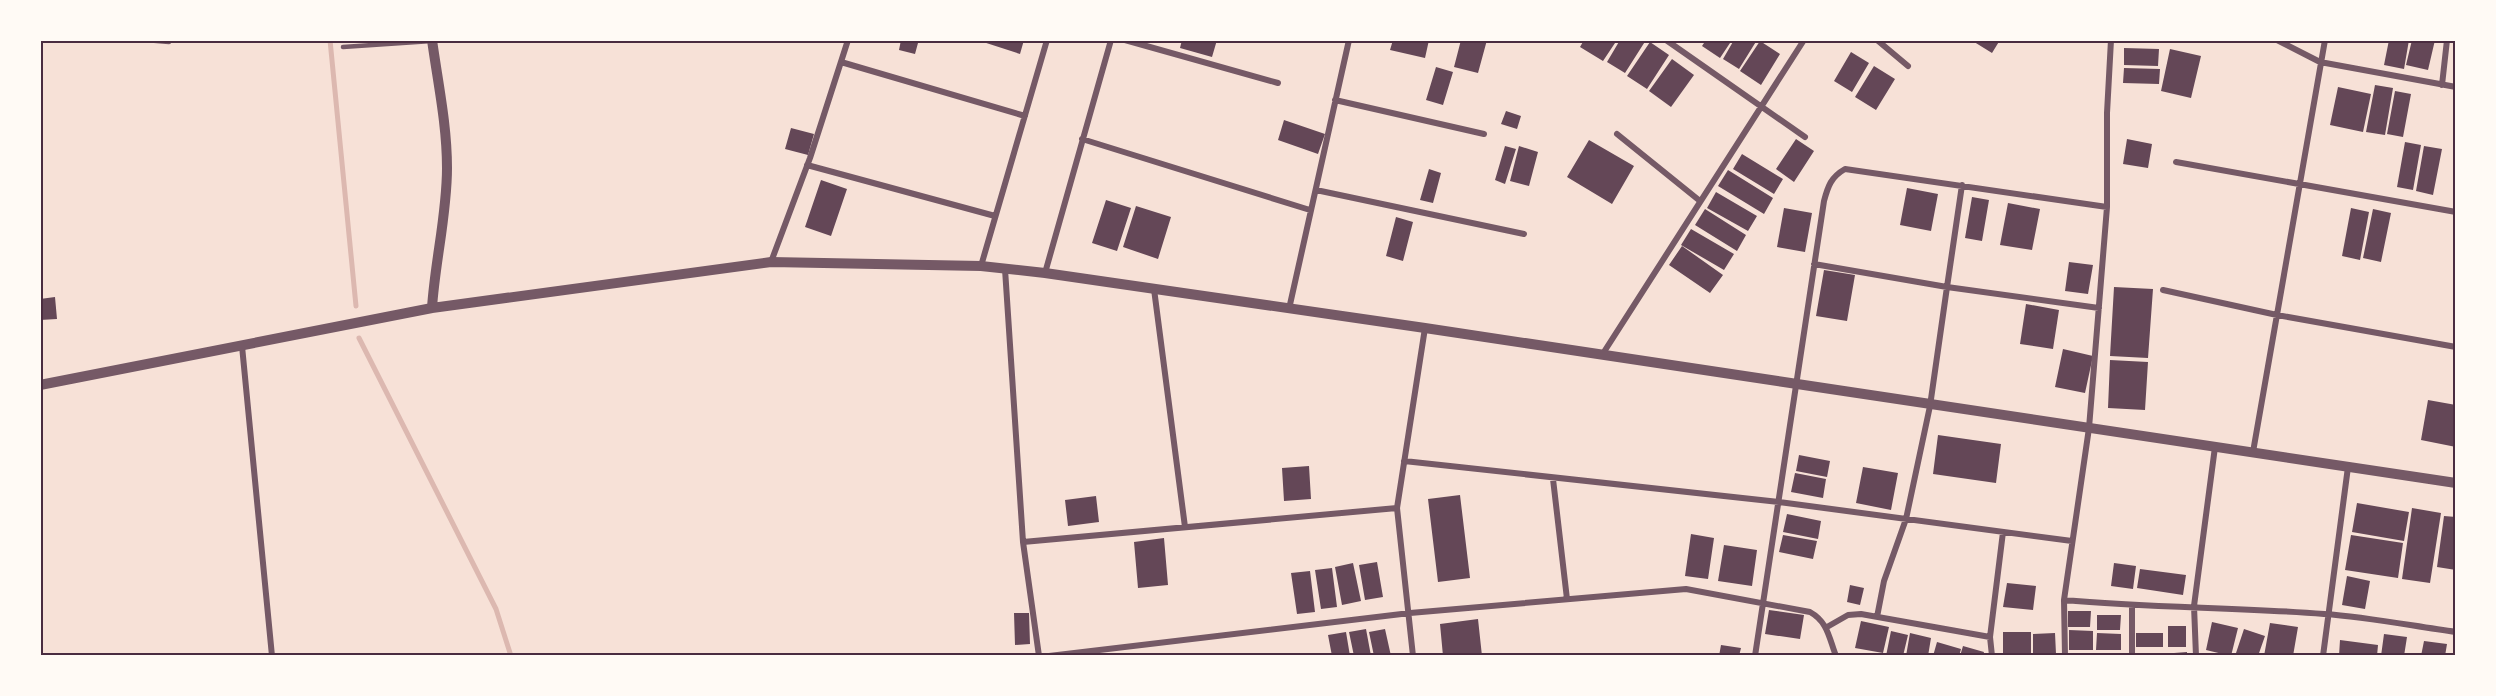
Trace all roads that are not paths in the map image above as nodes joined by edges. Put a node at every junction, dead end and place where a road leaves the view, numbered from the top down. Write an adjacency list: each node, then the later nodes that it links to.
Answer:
1 (145, 40): 15 (lane)
2 (848, 40): 17 (street)
3 (1047, 40): 25 (street)
4 (1111, 40): 29 (street)
5 (1125, 40): 20 (street)
6 (1349, 40): 23 (street)
7 (1666, 40): 24 (street)
8 (1804, 40): 24 (street)
9 (1877, 40): 19 (street)
10 (2111, 40): 36 (street)
11 (2277, 40): 18 (street)
12 (2325, 40): 18 (street)
13 (2447, 40): 21 (street)
14 (432, 41): 16 (lane); 50 (street)
15 (170, 42)
16 (343, 47)
17 (841, 62): 25 (street); 31 (street)
18 (2320, 62): 21 (street); 32 (street)
19 (1908, 66)
20 (1278, 83)
21 (2442, 84): 22 (street)
22 (2456, 87)
23 (1335, 100): 26 (street); 34 (street)
24 (1760, 106): 28 (street); 35 (street)
25 (1025, 116): 39 (street)
26 (1484, 134)
27 (1617, 134): 35 (street)
28 (1805, 137)
29 (1082, 139): 37 (street); 45 (street)
30 (2176, 162): 32 (street)
31 (807, 165): 39 (street); 41 (street)
32 (2299, 184): 38 (street); 52 (street)
33 (1962, 185): 36 (street); 42 (street); 46 (street)
34 (1316, 189): 37 (street); 40 (street)
35 (1700, 201): 56 (street)
36 (2107, 207): 49 (street)
37 (1310, 210): 51 (street)
38 (2456, 212)
39 (996, 216): 43 (street)
40 (1524, 234)
41 (771, 262): 43 (street); 50 (street)
42 (1814, 264): 46 (street); 58 (street)
43 (981, 266): 44 (street)
44 (1005, 268): 45 (street); 73 (street)
45 (1045, 273): 47 (street)
46 (1947, 286): 49 (street); 59 (street)
47 (1154, 289): 51 (street); 70 (street)
48 (2163, 290): 52 (street)
49 (2099, 308): 60 (street)
50 (432, 309): 54 (street)
51 (1288, 309): 53 (street)
52 (2277, 315): 55 (street); 62 (street)
53 (1425, 328): 56 (street); 63 (street)
54 (242, 346): 57 (street); 85 (street)
55 (2456, 347)
56 (1601, 356): 58 (street)
57 (40, 384)
58 (1797, 384): 59 (street); 67 (street)
59 (1930, 406): 60 (street); 69 (street)
60 (2089, 428): 61 (street); 72 (street)
61 (2215, 447): 62 (street); 77 (street)
62 (2253, 452): 64 (street)
63 (1404, 461): 65 (street); 68 (street)
64 (2348, 467): 66 (street); 80 (street)
65 (1553, 478): 67 (street); 74 (street)
66 (2456, 483)
67 (1779, 502): 69 (street); 76 (street)
68 (1397, 508): 70 (street); 79 (street)
69 (1906, 519): 71 (street); 81 (street)
70 (1185, 527): 73 (street)
71 (2003, 532): 72 (street); 84 (street)
72 (2072, 541): 75 (street)
73 (1023, 542): 86 (street)
74 (1567, 599): 76 (street); 79 (street)
75 (2064, 600): 78 (street); 92 (street)
76 (1764, 601): 82 (street); 89 (street)
77 (2194, 606): 78 (street); 80 (street); 94 (street)
78 (2132, 607): 93 (street)
79 (1410, 613): 87 (street); 88 (street)
80 (2327, 614): 83 (street); 95 (street)
81 (1877, 616): 82 (street); 84 (street)
82 (1827, 627): 90 (street)
83 (2456, 633)
84 (1990, 637): 91 (street)
85 (273, 656)
86 (1039, 656)
87 (1049, 656)
88 (1413, 656)
89 (1755, 656)
90 (1836, 656)
91 (1992, 656)
92 (2065, 656)
93 (2132, 656)
94 (2196, 656)
95 (2323, 656)

